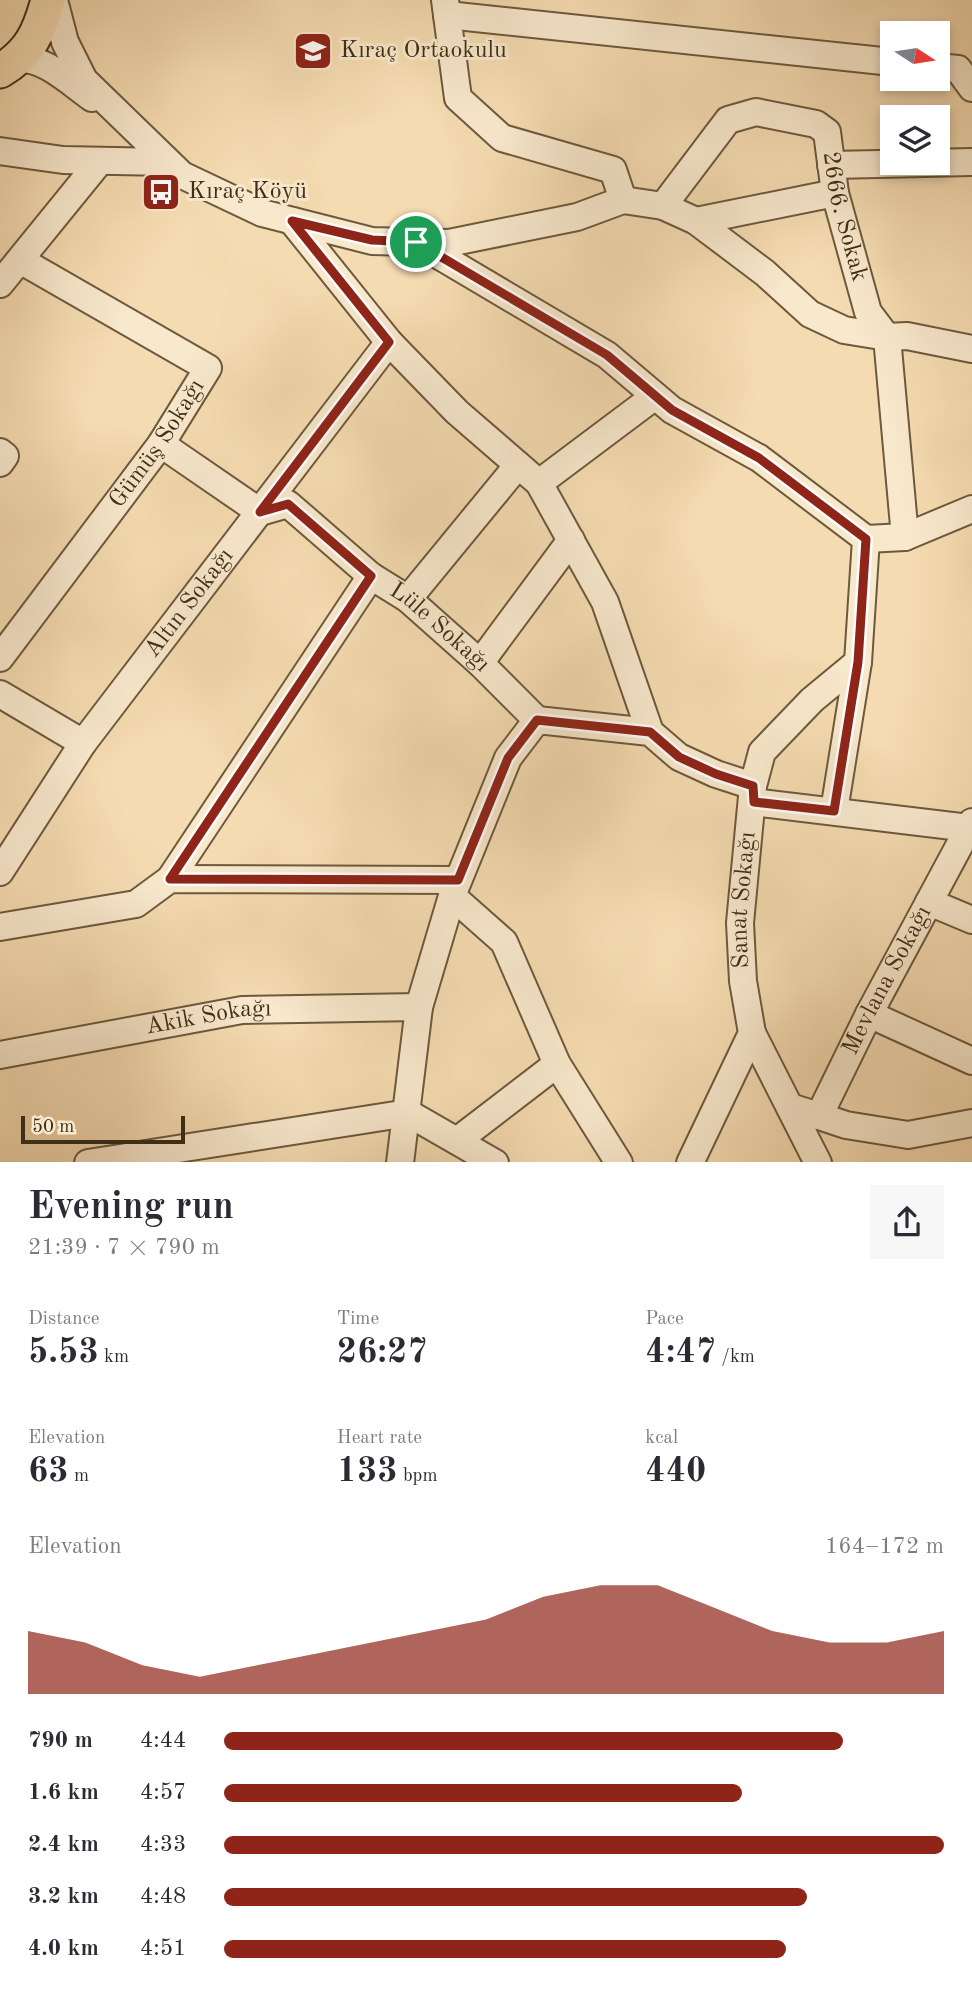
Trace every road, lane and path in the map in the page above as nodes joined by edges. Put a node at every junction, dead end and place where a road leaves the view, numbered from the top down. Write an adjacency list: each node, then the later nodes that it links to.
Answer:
1 (51, 0): 4 (main road); 7 (street)
2 (446, 8): 3 (street); 14 (street)
3 (880, 61)
4 (8, 66): 7 (street)
5 (950, 68): 6 (street)
6 (972, 88)
7 (122, 118): 10 (street)
8 (0, 151): 9 (street)
9 (100, 162): 10 (street); 19 (street)
10 (167, 162): 16 (street)
11 (972, 162): 12 (street)
12 (831, 165): 13 (street, 2666. Sokak); 15 (street, 2666. Sokak)
13 (835, 193): 17 (street); 21 (street, 2666. Sokak)
14 (623, 200): 15 (street); 18 (street)
15 (663, 206): 17 (street)
16 (292, 221): 18 (street); 22 (street)
17 (696, 221): 21 (street)
18 (416, 242): 24 (street)
19 (20, 260): 20 (street); 25 (street, Gümüş Sokağı)
20 (0, 284)
21 (887, 337): 23 (street); 32 (street)
22 (389, 342): 28 (street); 31 (street, Altın Sokağı)
23 (972, 349)
24 (655, 396): 29 (street); 33 (street)
25 (161, 444): 31 (street); 37 (street, Gümüş Sokağı)
26 (0, 453): 27 (street)
27 (0, 463)
28 (518, 465): 29 (street); 36 (street)
29 (539, 483): 34 (street)
30 (972, 509): 32 (street)
31 (260, 512): 35 (street, Lüle Sokağı); 43 (street, Altın Sokağı)
32 (905, 537): 33 (street)
33 (866, 539): 38 (street)
34 (571, 540): 39 (street); 42 (street)
35 (371, 576): 36 (street, Lüle Sokağı); 48 (street)
36 (408, 599): 39 (street, Lüle Sokağı)
37 (0, 658)
38 (858, 662): 44 (street, Sanat Sokağı); 45 (street)
39 (480, 663): 41 (street, Lüle Sokağı)
40 (0, 694): 43 (street)
41 (537, 720): 42 (street); 49 (street)
42 (650, 732): 44 (street)
43 (83, 743): 47 (street, Altın Sokağı)
44 (753, 794): 45 (street); 55 (street, Sanat Sokağı)
45 (834, 811): 46 (street)
46 (971, 825): 50 (street, Mevlana Sokağı)
47 (0, 872)
48 (170, 879): 49 (street); 52 (street)
49 (455, 888): 53 (street); 58 (street)
50 (929, 902): 51 (street); 54 (street, Mevlana Sokağı)
51 (972, 920)
52 (0, 927)
53 (419, 1007): 56 (street, Akik Sokağı); 60 (street)
54 (869, 1014): 57 (street); 61 (street, Mevlana Sokağı)
55 (752, 1033): 59 (street, Sanat Sokağı); 68 (street)
56 (0, 1055)
57 (972, 1061)
58 (557, 1064): 63 (street); 67 (street)
59 (790, 1107): 61 (street); 69 (street, Sanat Sokağı)
60 (408, 1112): 63 (street); 64 (street); 65 (street)
61 (819, 1115): 62 (street)
62 (972, 1123)
63 (458, 1140): 66 (street)
64 (94, 1162)
65 (400, 1162)
66 (493, 1162)
67 (618, 1162)
68 (691, 1162)
69 (818, 1162)

